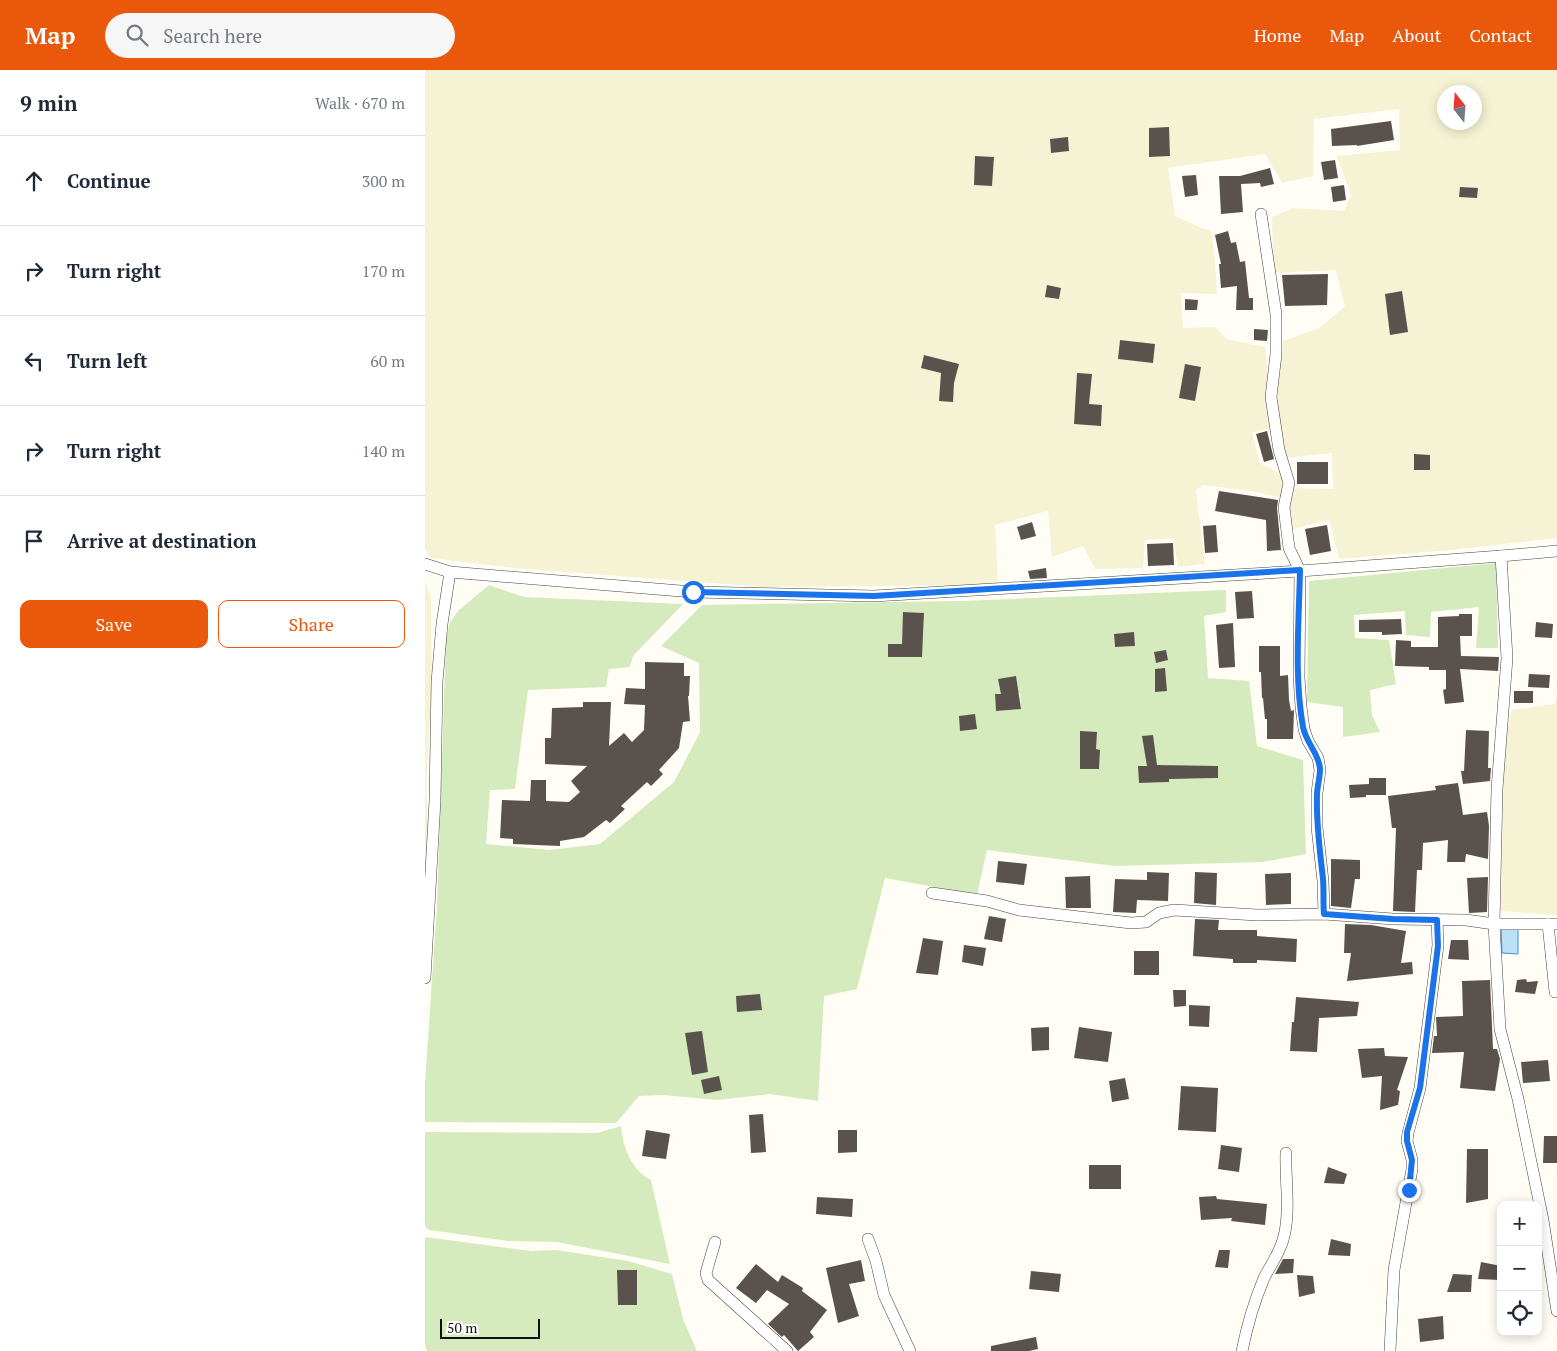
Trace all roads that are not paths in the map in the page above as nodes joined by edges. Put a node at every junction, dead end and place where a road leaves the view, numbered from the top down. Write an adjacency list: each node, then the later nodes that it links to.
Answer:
1 (1261, 214): 5 (street)
2 (1557, 551): 3 (street)
3 (1501, 556): 5 (street); 10 (street)
4 (425, 564): 6 (street)
5 (1300, 570): 6 (street); 8 (street)
6 (450, 572): 12 (street)
7 (932, 893): 8 (street)
8 (1324, 914): 9 (street)
9 (1437, 920): 10 (street); 21 (street)
10 (1494, 924): 11 (street); 17 (street)
11 (1553, 924): 13 (street)
12 (425, 978)
13 (1557, 992)
14 (1285, 1153): 20 (street)
15 (868, 1239): 19 (street)
16 (715, 1242): 18 (street)
17 (1557, 1311)
18 (787, 1351)
19 (911, 1351)
20 (1242, 1351)
21 (1390, 1351)

